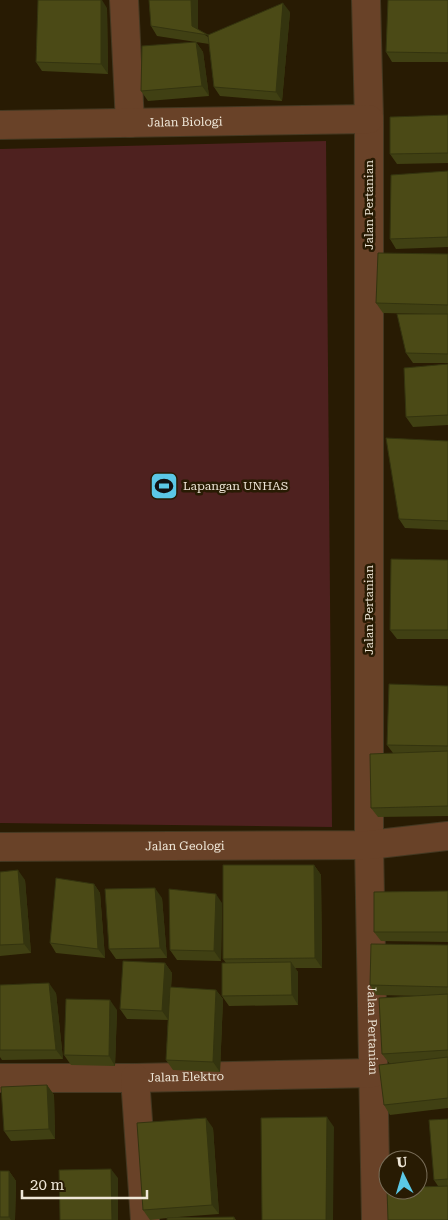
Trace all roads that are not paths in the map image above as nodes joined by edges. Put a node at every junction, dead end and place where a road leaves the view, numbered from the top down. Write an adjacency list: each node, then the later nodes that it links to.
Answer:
1 (124, 0): 4 (street)
2 (366, 0): 3 (street, Jalan Pertanian)
3 (369, 119): 4 (street, Jalan Biologi); 7 (street, Jalan Pertanian)
4 (130, 123): 5 (street, Jalan Biologi)
5 (0, 125)
6 (448, 836): 7 (street, Jalan Geologi)
7 (369, 845): 8 (street, Jalan Geologi); 9 (street, Jalan Pertanian)
8 (0, 847)
9 (373, 1073): 11 (street, Jalan Elektro); 13 (street, Jalan Pertanian)
10 (0, 1078): 11 (street, Jalan Elektro)
11 (135, 1078): 12 (street)
12 (144, 1220)
13 (376, 1220)

